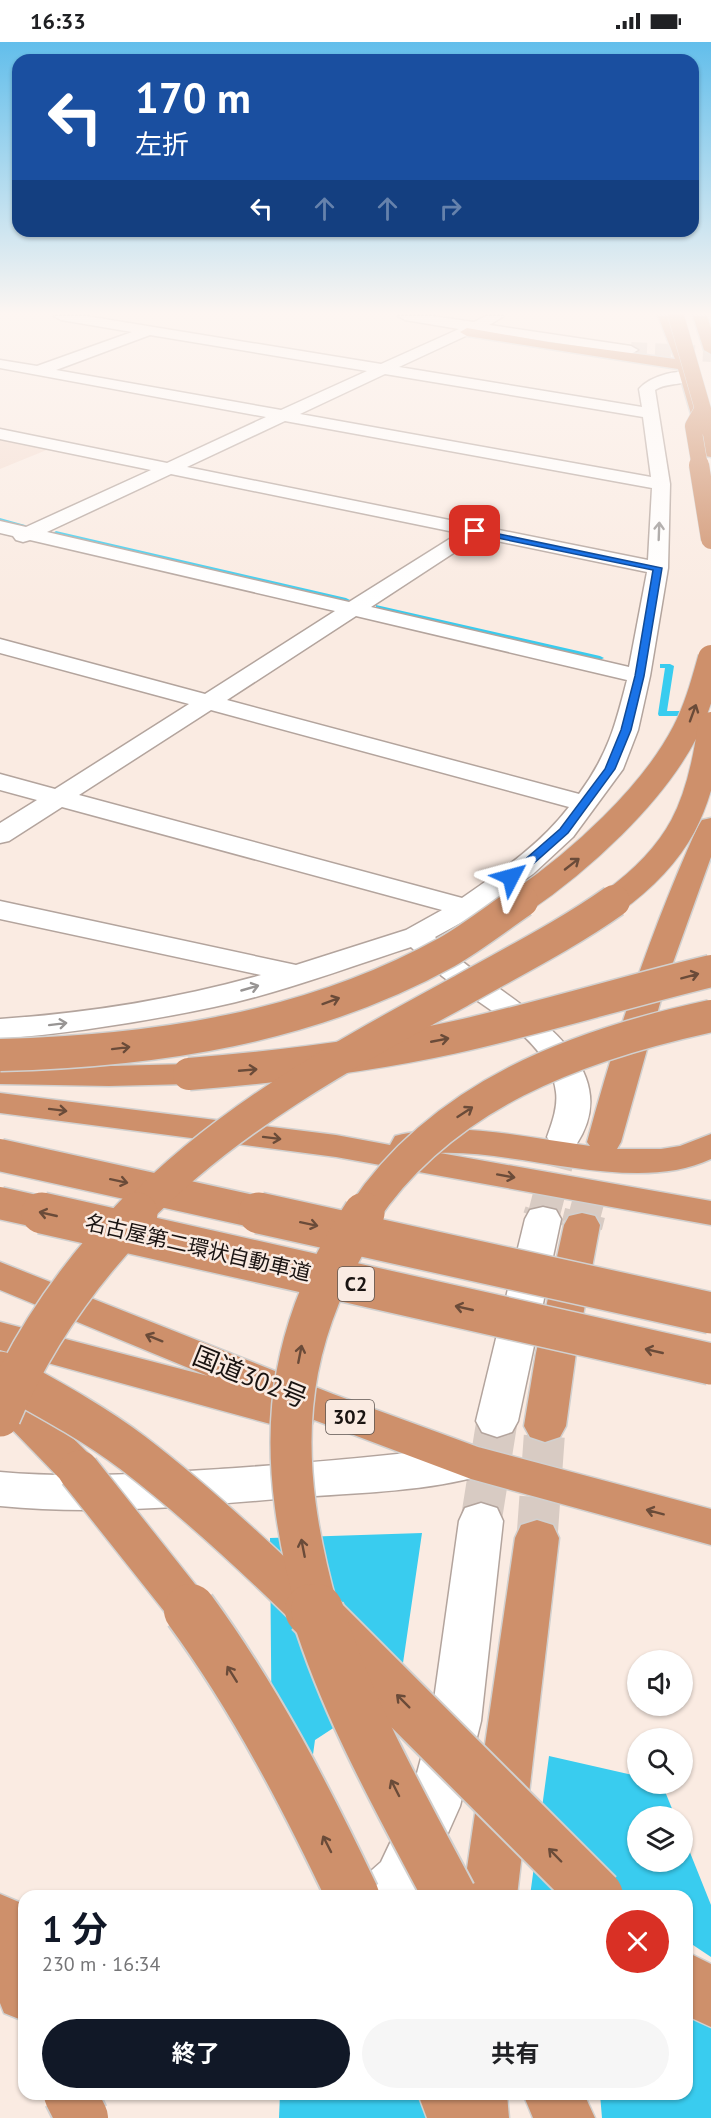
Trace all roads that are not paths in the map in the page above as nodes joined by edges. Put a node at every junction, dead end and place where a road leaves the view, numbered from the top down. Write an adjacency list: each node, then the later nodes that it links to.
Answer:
1 (271, 413): 7 (street)
2 (288, 413): 7 (street)
3 (651, 413): 12 (street)
4 (699, 413): 10 (highway)
5 (700, 413): 16 (highway, bridge)
6 (703, 413): 9 (highway, bridge)
7 (283, 415): 11 (street); 12 (street)
8 (0, 434): 11 (street)
9 (711, 438)
10 (711, 452)
11 (168, 469): 14 (street); 15 (street)
12 (661, 484): 18 (street, one-way to 12)
13 (0, 527): 15 (street)
14 (475, 531): 18 (street); 19 (street)
15 (28, 534): 17 (street); 19 (street)
16 (711, 539)
17 (0, 547)
18 (658, 568): 22 (street)
19 (353, 609): 22 (street); 23 (street)
20 (0, 646): 23 (street)
21 (711, 658): 37 (highway, one-way to 21, bridge)
22 (639, 676): 27 (street)
23 (209, 702): 26 (street); 27 (street)
24 (711, 725): 55 (highway, bridge)
25 (0, 782): 26 (street)
26 (59, 798): 29 (street); 30 (street)
27 (584, 803): 30 (street)
28 (711, 826): 41 (highway)
29 (0, 835)
30 (467, 908): 32 (street)
31 (0, 910): 34 (street)
32 (416, 936): 34 (street); 40 (street)
33 (711, 971): 38 (highway, one-way to 33, bridge)
34 (298, 974): 36 (street, one-way to 34)
35 (711, 1016): 65 (highway, one-way to 35, bridge)
36 (0, 1029)
37 (0, 1055)
38 (0, 1074)
39 (0, 1103): 43 (highway, one-way to 43)
40 (564, 1137)
41 (604, 1142)
42 (711, 1145): 43 (highway)
43 (336, 1146): 46 (highway, one-way to 46)
44 (0, 1155): 50 (highway, C2, one-way to 50, bridge)
45 (0, 1203): 52 (highway, 名古屋第二環状自動車道 / C2, one-way to 45, bridge)
46 (711, 1213)
47 (543, 1219): 56 (street)
48 (582, 1225): 57 (highway)
49 (0, 1275): 58 (highway, 国道302号 / 302, one-way to 49)
50 (711, 1313)
51 (0, 1336): 58 (highway)
52 (711, 1364)
53 (0, 1372): 67 (highway, one-way to 53, bridge)
54 (0, 1391): 63 (highway, one-way to 54, bridge)
55 (0, 1416)
56 (497, 1421)
57 (545, 1426)
58 (471, 1462): 59 (street); 61 (highway, 国道302号 / 302, one-way to 58)
59 (0, 1489)
60 (481, 1521): 64 (street)
61 (711, 1527)
62 (537, 1538): 66 (highway)
63 (350, 1890)
64 (389, 1890)
65 (447, 1890)
66 (491, 1890)
67 (591, 1890)
68 (0, 1921): 69 (highway)
69 (18, 1975)
70 (693, 1985): 71 (highway)
71 (711, 1999)
72 (73, 2100): 78 (highway, bridge)
73 (81, 2100): 77 (street)
74 (450, 2100): 79 (highway)
75 (478, 2100): 80 (highway)
76 (555, 2100): 81 (highway)
77 (52, 2118)
78 (82, 2118)
79 (457, 2118)
80 (479, 2118)
81 (565, 2118)

